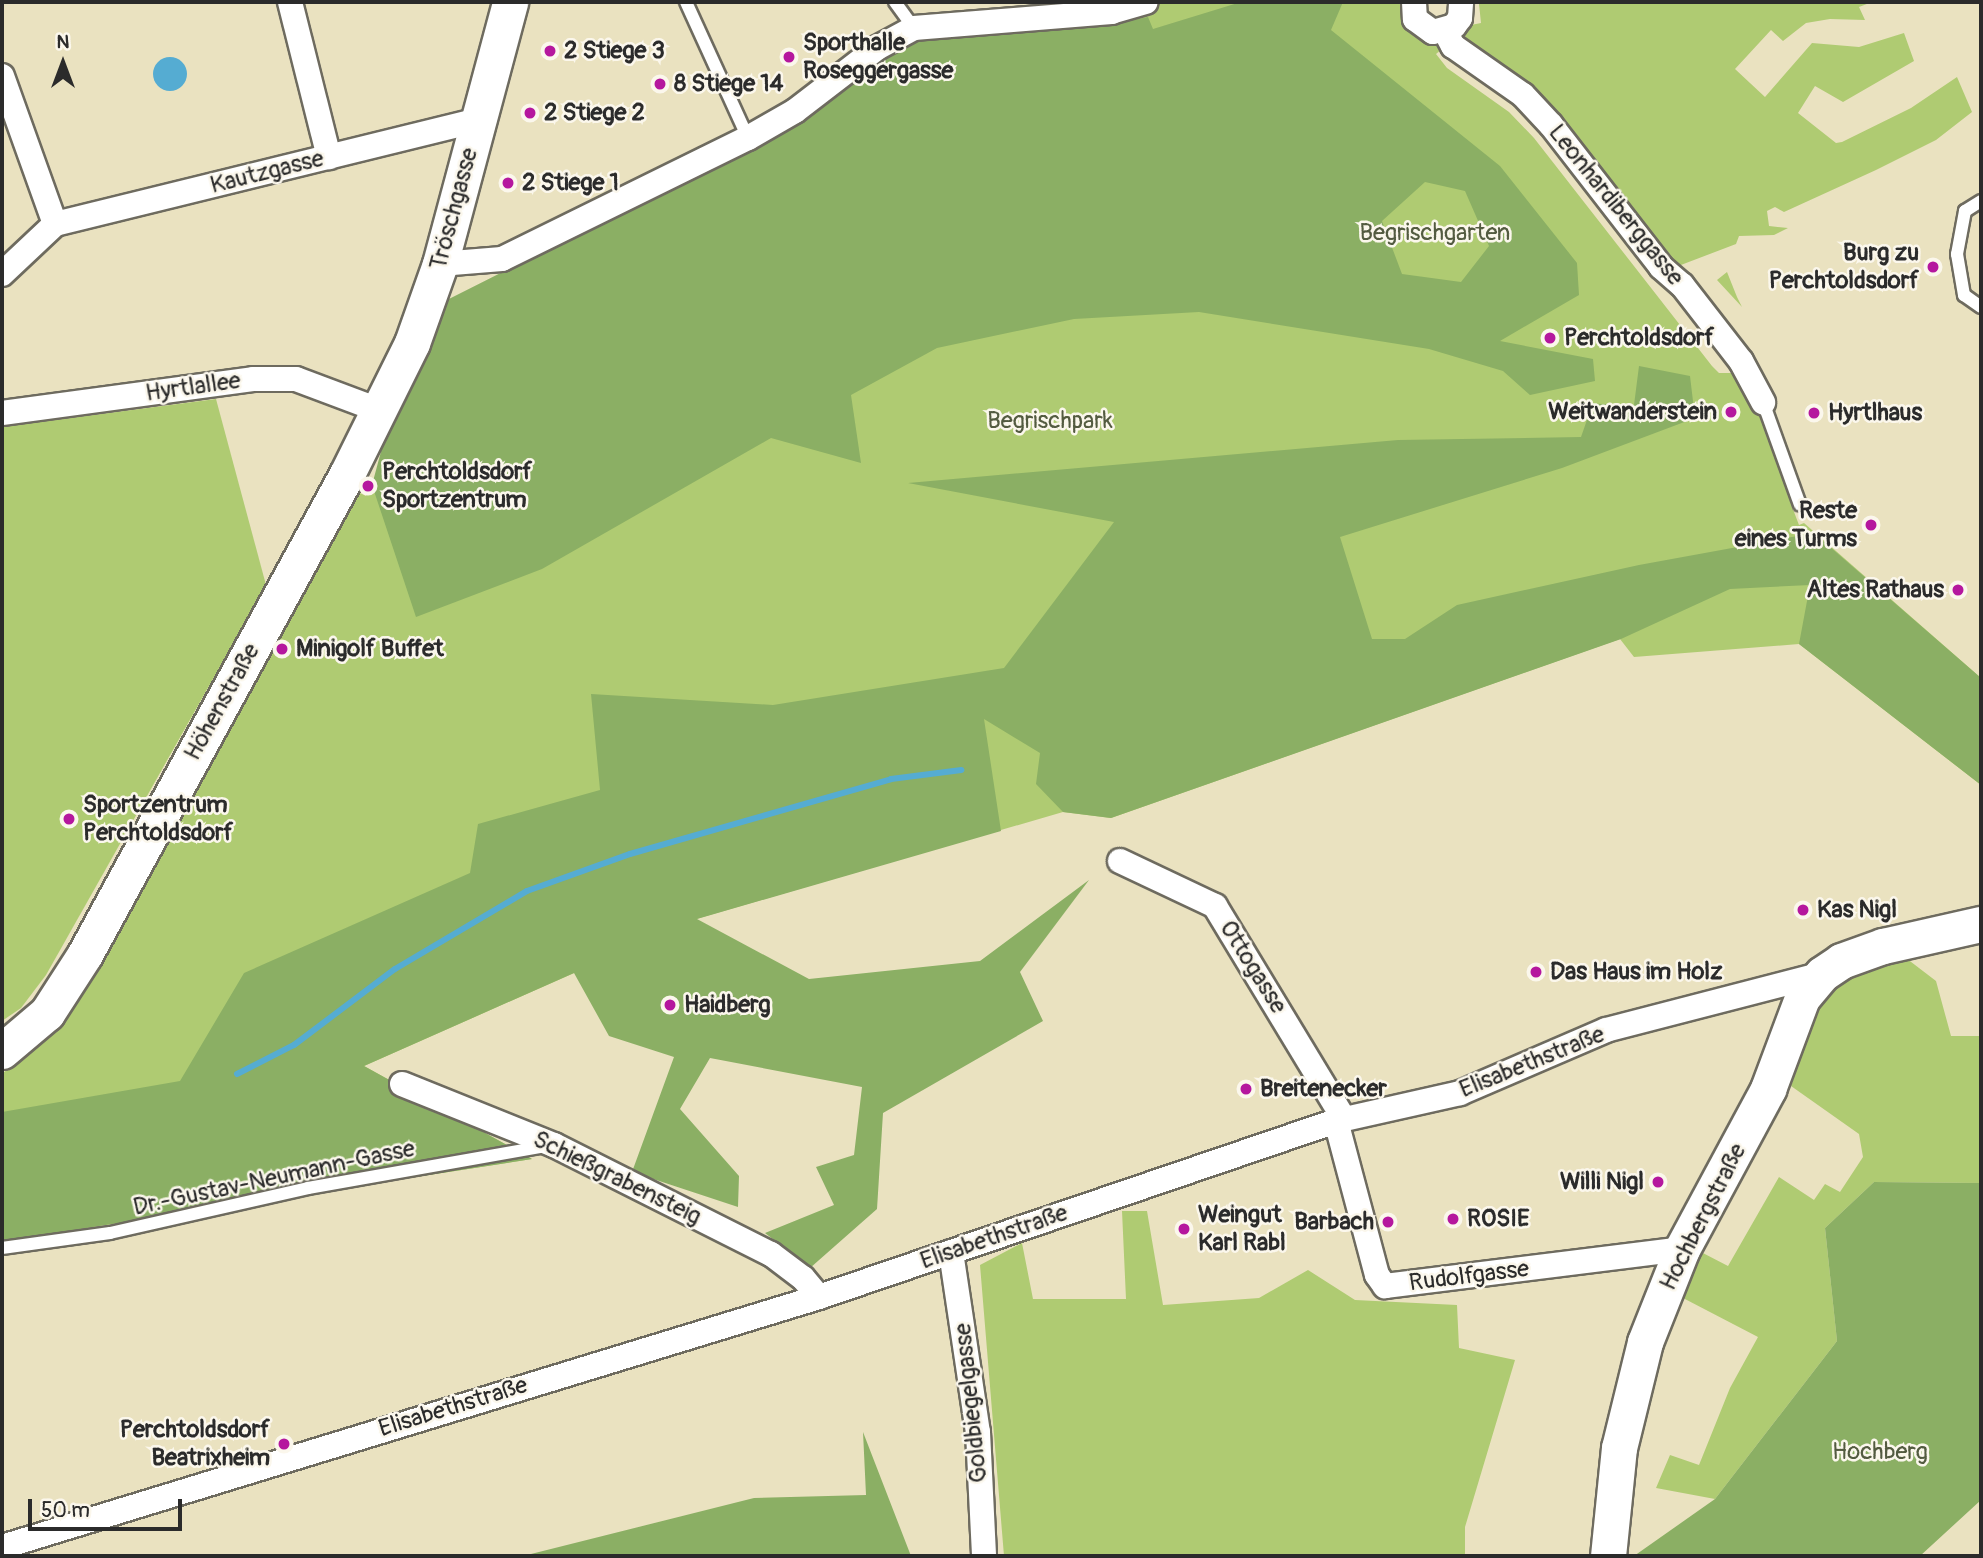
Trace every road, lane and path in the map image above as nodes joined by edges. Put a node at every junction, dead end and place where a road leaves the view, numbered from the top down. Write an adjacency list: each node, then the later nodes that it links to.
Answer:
1 (290, 2): 13 (street)
2 (510, 2): 11 (street, Tröschgasse)
3 (686, 2): 12 (lane)
4 (895, 2): 8 (lane)
5 (1414, 2): 9 (street)
6 (1461, 2): 9 (street)
7 (1135, 5): 8 (street)
8 (914, 28): 12 (street)
9 (1445, 31): 19 (street, Leonhardiberggasse)
10 (2, 76): 15 (street)
11 (478, 120): 13 (street, Kautzgasse); 16 (street, Tröschgasse)
12 (748, 138): 16 (street)
13 (329, 157): 15 (street, Kautzgasse)
14 (1981, 201): 18 (lane)
15 (55, 224): 17 (street)
16 (440, 264): 20 (street, Tröschgasse)
17 (2, 274)
18 (1981, 307)
19 (1763, 402): 22 (lane)
20 (379, 410): 21 (street, Hyrtlallee); 26 (street, Höhenstraße)
21 (2, 413)
22 (1800, 505)
23 (1120, 861): 28 (street, Ottogasse)
24 (1981, 924): 25 (street, Elisabethstraße)
25 (1822, 974): 28 (street, Elisabethstraße); 31 (street, Hochbergstraße)
26 (2, 1051)
27 (402, 1084): 29 (street, Schießgrabensteig)
28 (1340, 1120): 31 (street, Rudolfgasse); 32 (street, Elisabethstraße)
29 (554, 1145): 30 (lane, Dr.-Gustav-Neumann-Gasse); 33 (street, Schießgrabensteig)
30 (2, 1248)
31 (1682, 1249): 36 (street, Hochbergstraße)
32 (951, 1252): 33 (street, Elisabethstraße); 35 (street, Goldbiegelgasse)
33 (819, 1297): 34 (street, Elisabethstraße)
34 (2, 1547)
35 (984, 1556)
36 (1608, 1556)

